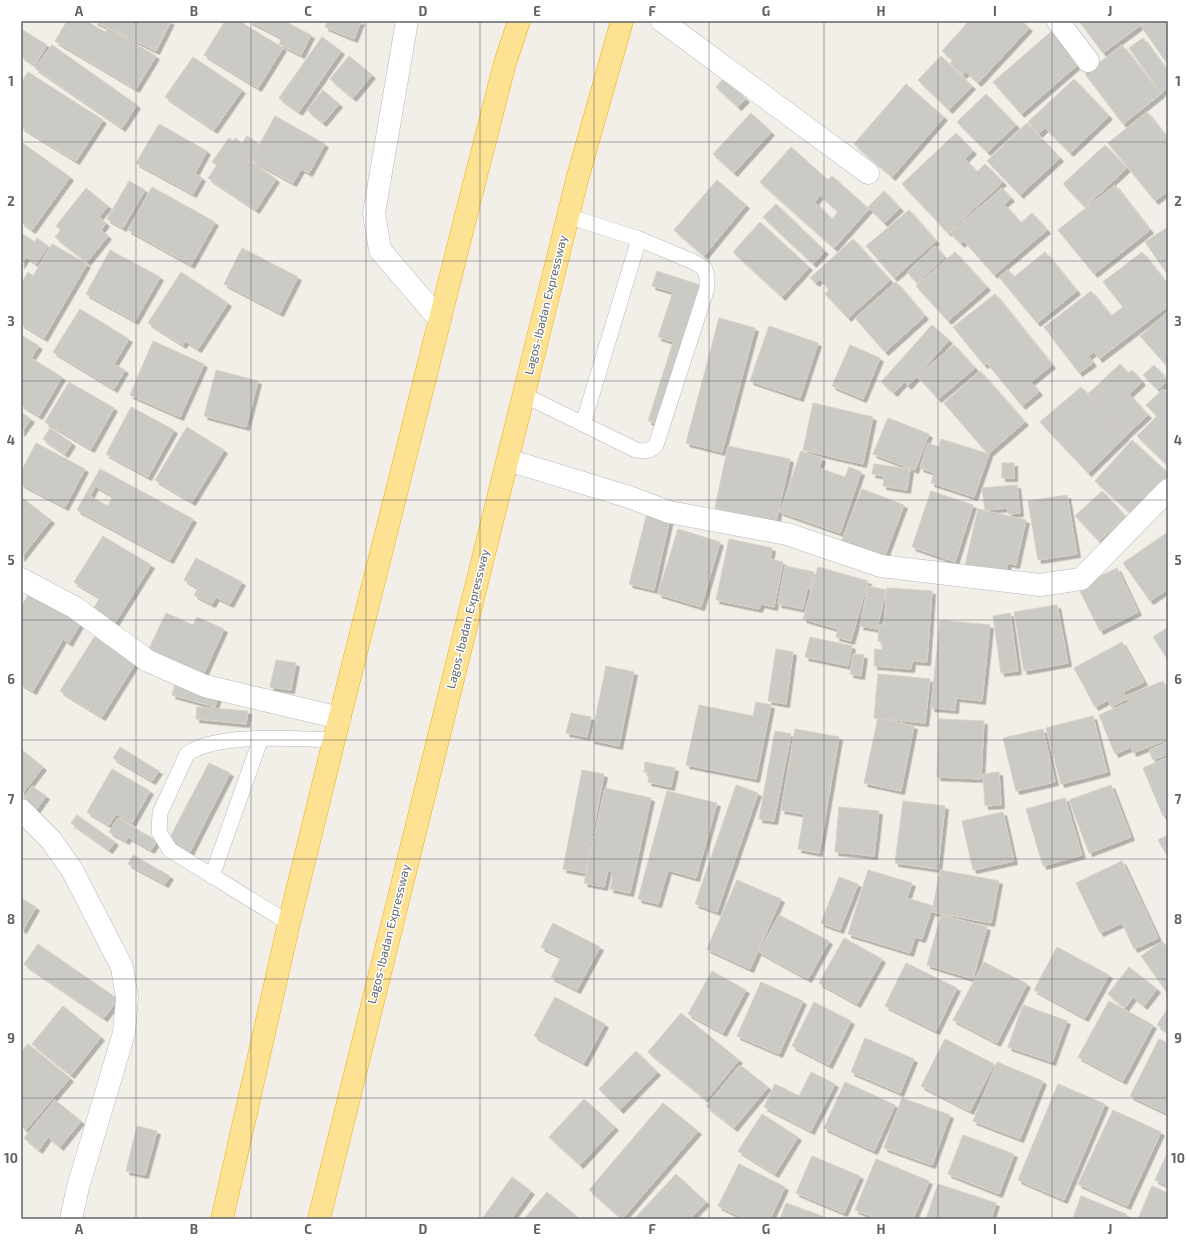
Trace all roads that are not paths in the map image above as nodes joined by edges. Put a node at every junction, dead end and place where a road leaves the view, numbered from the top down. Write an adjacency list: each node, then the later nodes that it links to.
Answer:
1 (407, 21): 10 (street)
2 (519, 21): 10 (highway)
3 (622, 21): 8 (highway, Lagos-Ibadan Expressway)
4 (662, 21): 7 (street)
5 (1058, 21): 6 (street)
6 (1088, 61)
7 (868, 174)
8 (568, 216): 9 (lane); 11 (highway, Lagos-Ibadan Expressway)
9 (639, 239): 12 (lane); 12 (lane)
10 (440, 320): 16 (highway)
11 (524, 394): 12 (lane); 13 (highway, Lagos-Ibadan Expressway)
12 (583, 424)
13 (508, 460): 14 (street); 24 (highway, Lagos-Ibadan Expressway)
14 (1168, 490)
15 (21, 579): 16 (street)
16 (340, 718): 18 (highway)
17 (261, 738): 18 (lane); 20 (lane); 20 (lane)
18 (334, 740): 21 (highway)
19 (21, 810): 22 (street)
20 (212, 876): 21 (lane)
21 (290, 923): 23 (highway)
22 (71, 1219)
23 (222, 1219)
24 (319, 1219)

